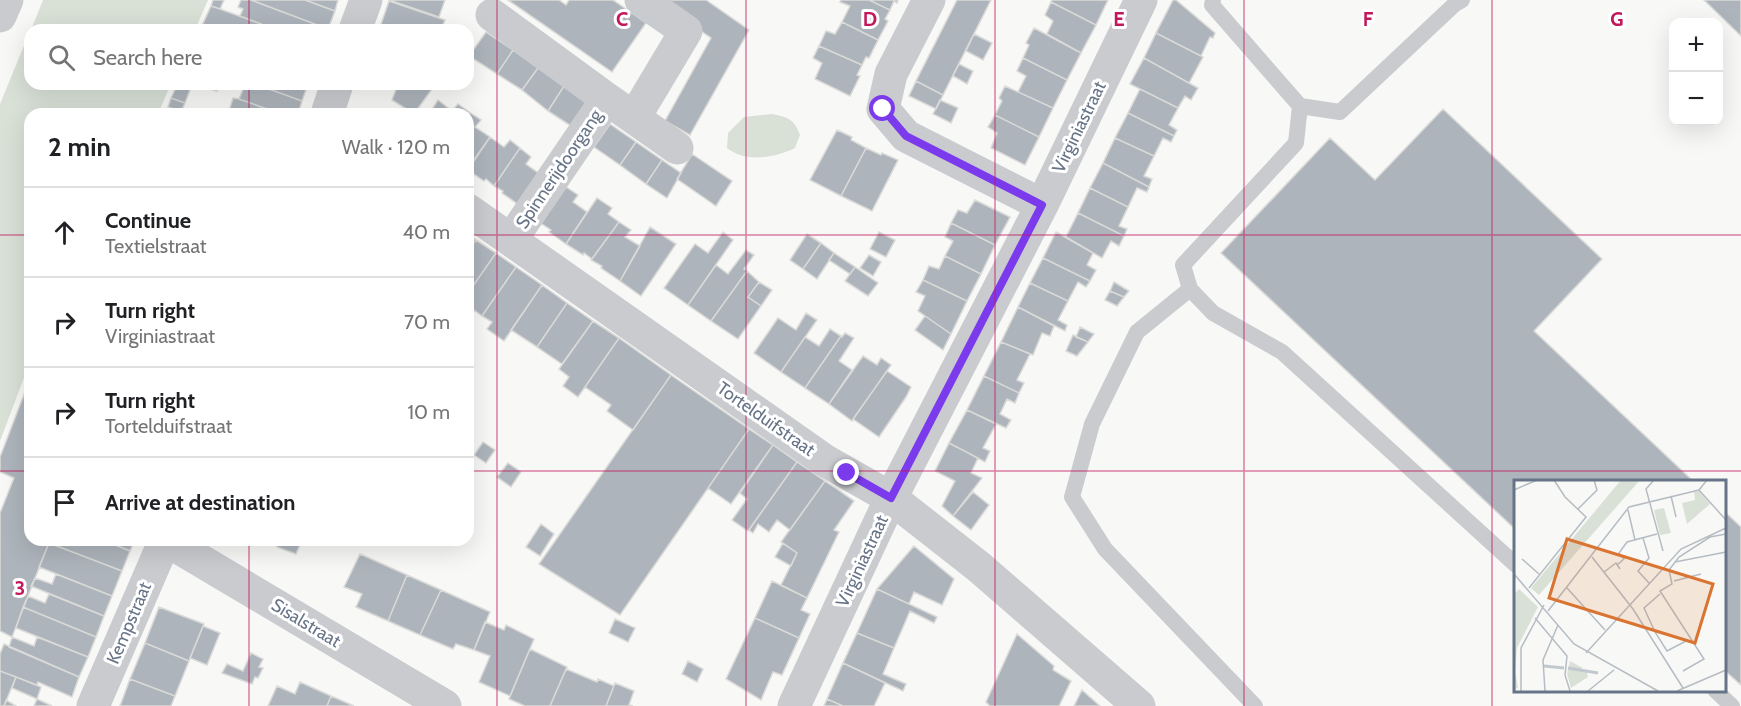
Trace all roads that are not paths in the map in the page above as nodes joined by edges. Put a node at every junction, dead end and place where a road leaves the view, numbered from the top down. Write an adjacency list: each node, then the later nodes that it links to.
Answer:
1 (7, 0): 9 (street)
2 (366, 0): 10 (street)
3 (641, 0): 13 (street)
4 (929, 0): 15 (street)
5 (1141, 0): 15 (street, Virginiastraat)
6 (1213, 0): 12 (lane)
7 (1462, 0): 12 (lane)
8 (492, 15): 11 (street, Spinnerijdoorgang)
9 (0, 16)
10 (358, 24)
11 (607, 99): 13 (street, Spinnerijdoorgang); 17 (street, Spinnerijdoorgang)
12 (1300, 106): 18 (lane)
13 (634, 118): 14 (street, Spinnerijdoorgang)
14 (676, 148)
15 (1042, 205): 19 (street, Virginiastraat)
16 (474, 214): 17 (street, Tortelduifstraat)
17 (511, 240): 19 (street, Tortelduifstraat)
18 (1190, 289): 22 (lane); 28 (lane)
19 (891, 498): 26 (street, Virginiastraat); 27 (street, Tortelduifstraat)
20 (163, 546): 24 (street, Kempstraat)
21 (176, 546): 25 (street, Sisalstraat)
22 (1514, 563)
23 (1716, 691): 29 (lane)
24 (93, 706)
25 (445, 706)
26 (794, 706)
27 (1139, 706)
28 (1255, 706)
29 (1732, 706)

